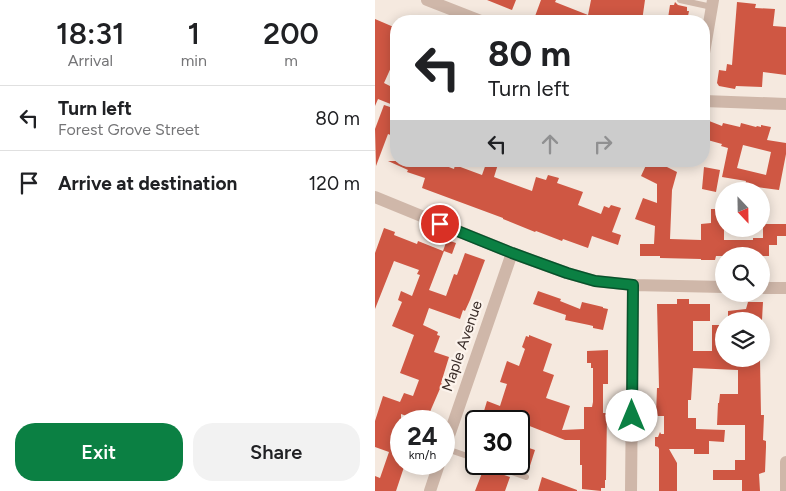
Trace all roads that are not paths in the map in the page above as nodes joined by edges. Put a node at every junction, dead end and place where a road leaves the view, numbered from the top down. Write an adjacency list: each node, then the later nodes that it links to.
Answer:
1 (427, 0): 4 (street)
2 (680, 0): 3 (lane)
3 (713, 3): 5 (street)
4 (466, 15)
5 (710, 20)
6 (710, 101): 7 (street)
7 (786, 104)
8 (375, 196): 9 (street)
9 (512, 253): 10 (street); 14 (street, Maple Avenue)
10 (633, 285): 11 (street); 20 (street)
11 (715, 287)
12 (770, 288): 13 (street)
13 (786, 288)
14 (455, 417)
15 (786, 462): 21 (street)
16 (435, 475): 19 (street)
17 (518, 475): 18 (lane)
18 (526, 478)
19 (430, 491)
20 (631, 491)
21 (786, 491)

